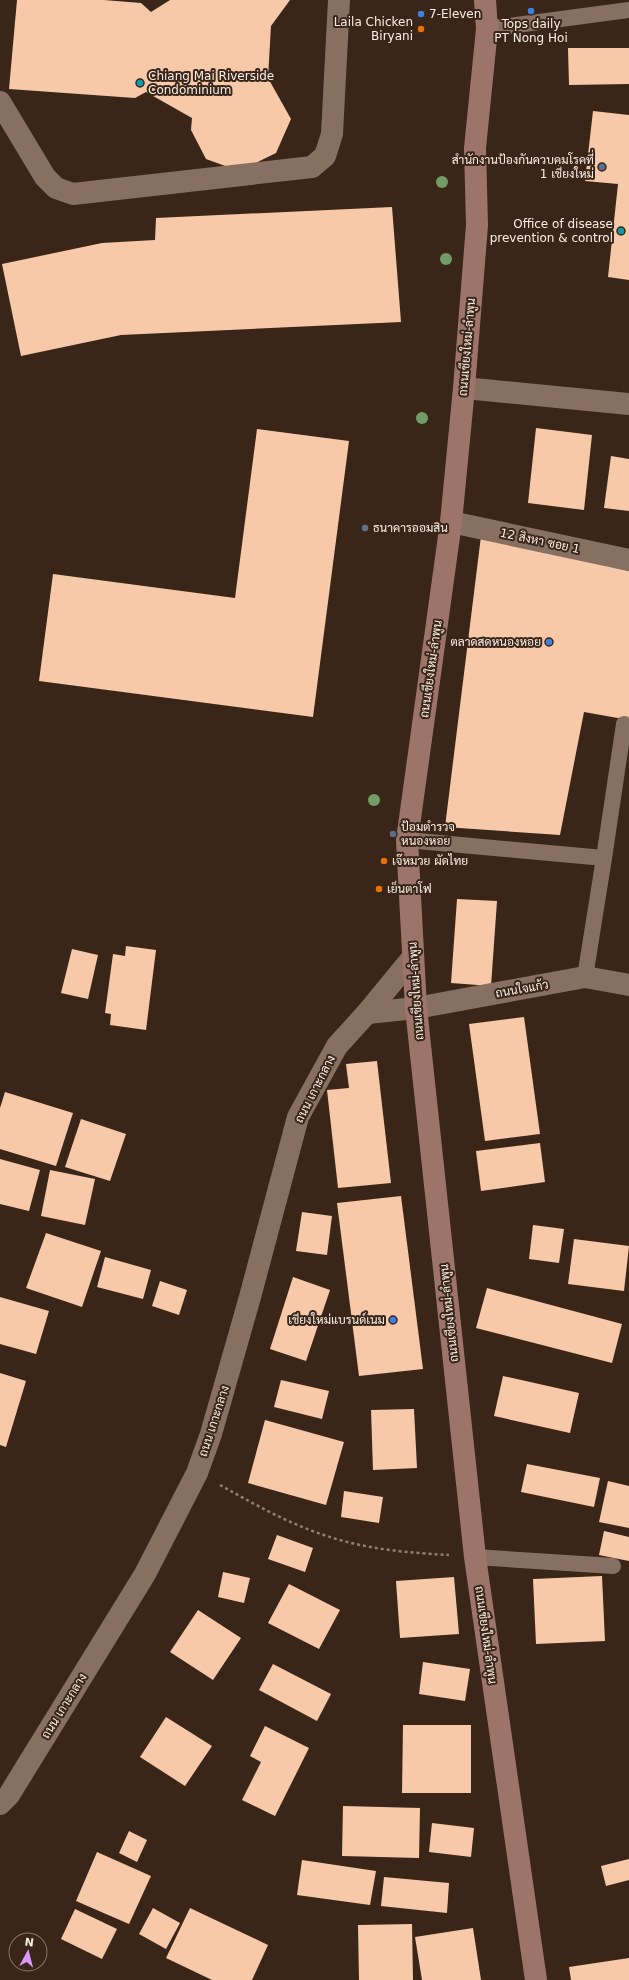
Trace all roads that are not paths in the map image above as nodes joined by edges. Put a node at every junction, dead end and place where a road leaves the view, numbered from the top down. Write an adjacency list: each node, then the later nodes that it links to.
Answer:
1 (339, 0): 5 (street)
2 (485, 0): 4 (main road, ถนนเชียงใหม่-ลำพูน)
3 (629, 10): 4 (lane)
4 (487, 29): 6 (main road, ถนนเชียงใหม่-ลำพูน)
5 (0, 102)
6 (464, 388): 7 (street); 8 (main road, ถนนเชียงใหม่-ลำพูน)
7 (629, 404)
8 (451, 522): 9 (street, 12 สิงหา ซอย 1); 11 (main road, ถนนเชียงใหม่-ลำพูน)
9 (629, 560)
10 (624, 724): 12 (lane)
11 (407, 840): 12 (lane); 13 (main road, ถนนเชียงใหม่-ลำพูน)
12 (604, 858): 14 (lane)
13 (414, 957): 16 (main road, ถนนเชียงใหม่-ลำพูน); 17 (street, ถนน เกาะกลาง)
14 (586, 978): 15 (street, ถนนใจแก้ว); 16 (street, ถนนใจแก้ว)
15 (629, 985)
16 (416, 1008): 17 (street); 18 (main road, ถนนเชียงใหม่-ลำพูน)
17 (367, 1013): 20 (street, ถนน เกาะกลาง)
18 (475, 1557): 19 (lane); 21 (main road, ถนนเชียงใหม่-ลำพูน)
19 (613, 1566)
20 (0, 1804)
21 (536, 1980)

